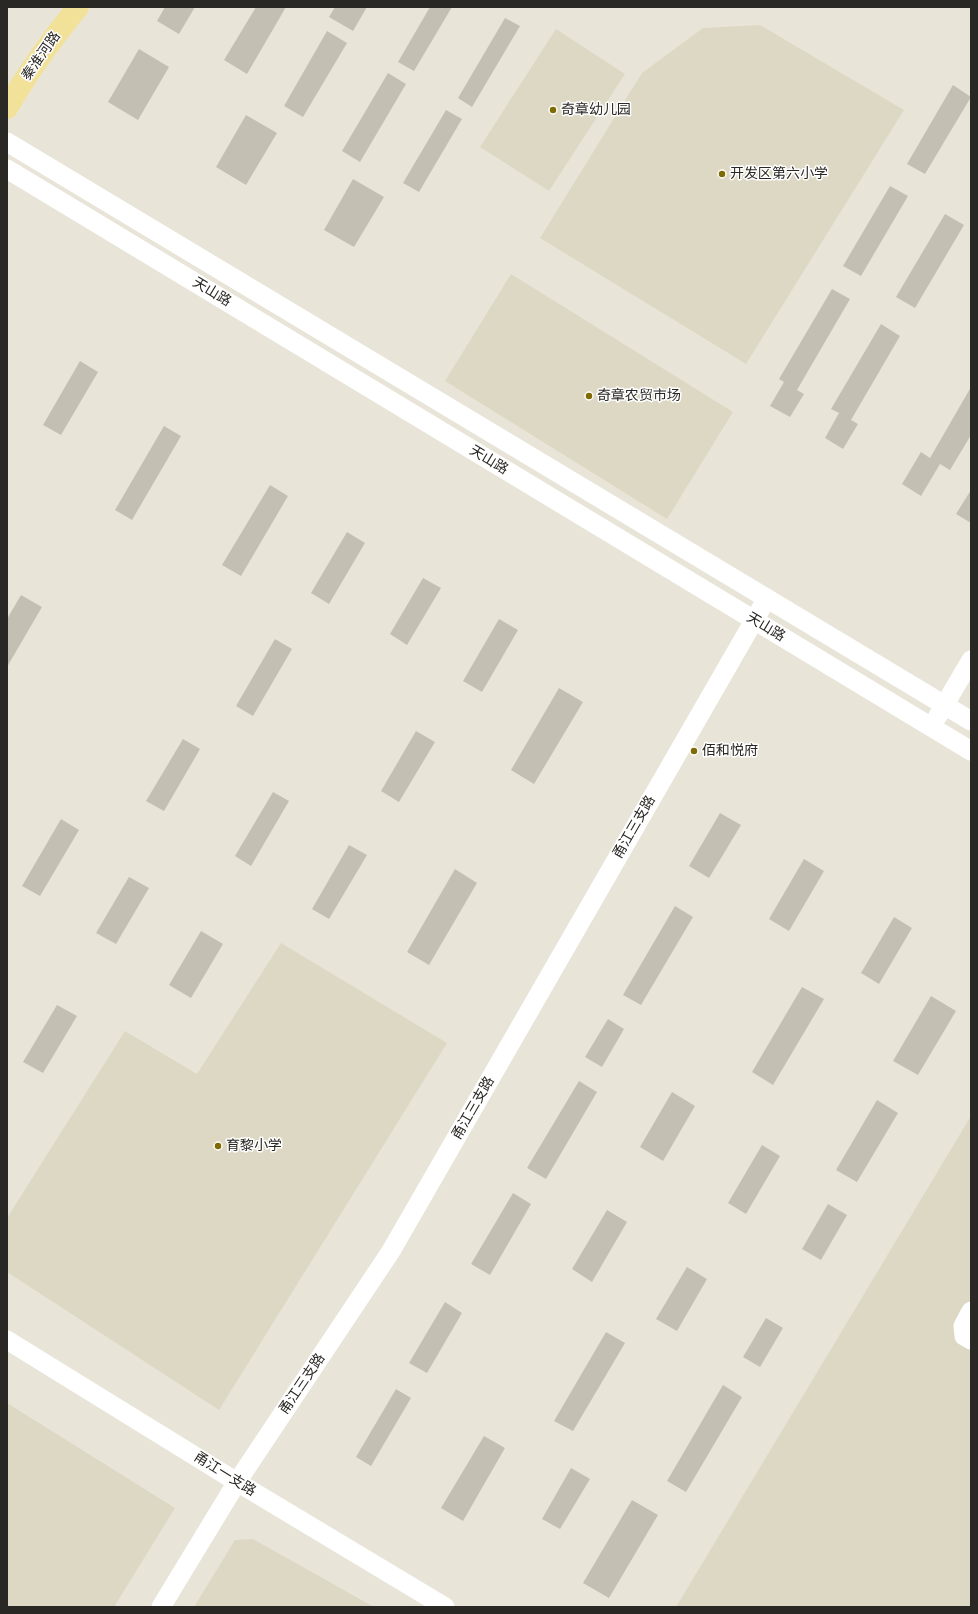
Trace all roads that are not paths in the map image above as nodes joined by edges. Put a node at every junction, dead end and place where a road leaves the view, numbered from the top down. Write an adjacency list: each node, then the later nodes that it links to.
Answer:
1 (62, 7): 3 (main road, 秦淮河路)
2 (78, 7): 4 (main road, 秦淮河路)
3 (7, 79)
4 (7, 108)
5 (7, 142): 7 (street, 天山路)
6 (7, 169): 8 (street, 天山路)
7 (767, 598): 8 (street, 甬江三支路); 10 (street, 天山路)
8 (754, 620): 12 (street, 天山路); 17 (street, 甬江三支路)
9 (971, 660): 10 (street)
10 (945, 705): 11 (street, 天山路); 12 (street)
11 (971, 721)
12 (931, 727): 13 (street, 天山路)
13 (971, 751)
14 (971, 1311): 16 (street)
15 (7, 1340): 17 (street, 甬江一支路)
16 (971, 1340)
17 (237, 1482): 18 (street, 甬江三支路); 19 (street, 甬江一支路)
18 (161, 1607)
19 (445, 1607)

